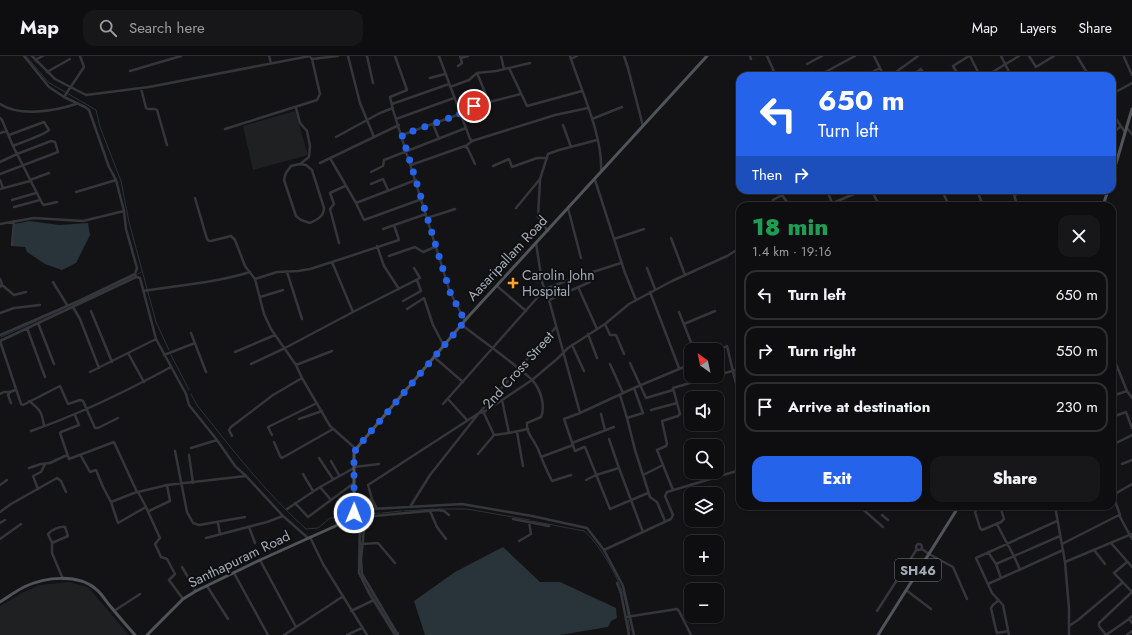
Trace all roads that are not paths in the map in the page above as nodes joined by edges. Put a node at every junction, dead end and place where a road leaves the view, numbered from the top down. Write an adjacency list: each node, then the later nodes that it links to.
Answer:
1 (24, 56): 70 (street)
2 (32, 56): 36 (street)
3 (43, 56): 36 (street)
4 (80, 56): 65 (street)
5 (165, 56): 37 (street)
6 (181, 56): 37 (street)
7 (269, 56): 39 (street)
8 (330, 56): 9 (street); 30 (street)
9 (338, 56)
10 (348, 56): 87 (street)
11 (367, 56): 62 (street)
12 (395, 56): 75 (street)
13 (439, 56): 59 (street)
14 (468, 56): 31 (street)
15 (501, 56): 45 (street)
16 (577, 56): 32 (street)
17 (624, 56): 91 (street)
18 (707, 56): 91 (main road, Aasaripallam Road)
19 (767, 56): 48 (street)
20 (822, 56): 40 (street)
21 (855, 56): 49 (street)
22 (874, 56): 44 (street)
23 (918, 56): 52 (street)
24 (969, 56): 53 (street); 54 (street)
25 (1001, 56): 41 (street)
26 (1019, 56): 41 (street)
27 (1029, 56): 28 (street)
28 (1054, 56)
29 (1083, 56): 33 (street)
30 (311, 57): 39 (street); 77 (street)
31 (460, 57): 42 (street)
32 (570, 57): 67 (street)
33 (1078, 58): 57 (street)
34 (1124, 58): 60 (street)
35 (70, 59): 47 (street)
36 (35, 60): 47 (street)
37 (166, 61): 46 (street)
38 (530, 62): 43 (street)
39 (271, 64): 66 (street)
40 (807, 64)
41 (1005, 65): 55 (street); 56 (street)
42 (458, 66)
43 (509, 68): 45 (street); 69 (street)
44 (880, 68): 50 (street); 51 (street)
45 (504, 69): 58 (street)
46 (130, 71)
47 (48, 72): 65 (street)
48 (774, 72)
49 (826, 72)
50 (872, 72)
51 (882, 72)
52 (896, 72)
53 (957, 72)
54 (978, 72)
55 (993, 72)
56 (1009, 72)
57 (1087, 72)
58 (477, 73): 64 (street); 72 (street)
59 (445, 74): 61 (street); 64 (street)
60 (1132, 75)
61 (430, 78)
62 (373, 83)
63 (1132, 83): 68 (street)
64 (449, 86): 71 (street); 75 (street)
65 (70, 88): 66 (street); 70 (street)
66 (141, 88): 108 (street)
67 (582, 91): 69 (street); 79 (street)
68 (1116, 92)
69 (521, 94): 72 (street)
70 (66, 95): 74 (street)
71 (454, 98): 81 (street); 85 (street)
72 (489, 102): 81 (street)
73 (0, 104): 74 (street)
74 (76, 104): 130 (street)
75 (392, 104): 78 (street)
76 (622, 107): 86 (street)
77 (296, 108): 95 (street); 119 (street)
78 (393, 108): 85 (street); 87 (street)
79 (588, 108): 86 (street); 107 (street)
80 (1132, 109): 93 (main road)
81 (458, 110): 82 (street)
82 (460, 114): 88 (street); 94 (street)
83 (0, 118): 97 (street)
84 (1116, 118): 92 (street)
85 (396, 119): 89 (street)
86 (592, 119): 106 (street)
87 (367, 120): 103 (street); 104 (street)
88 (433, 124): 102 (street); 105 (street)
89 (398, 125): 102 (street); 104 (street)
90 (563, 125): 111 (street)
91 (643, 126): 125 (main road, Aasaripallam Road)
92 (1121, 126): 96 (street); 98 (street)
93 (1126, 127): 98 (main road); 100 (street)
94 (466, 128): 105 (street); 107 (street)
95 (226, 129)
96 (1116, 130)
97 (7, 131): 99 (street); 101 (street)
98 (1125, 132): 118 (main road)
99 (0, 133)
100 (1132, 134)
101 (9, 135): 109 (street); 109 (street)
102 (402, 135): 112 (street)
103 (336, 137)
104 (374, 137): 114 (street)
105 (438, 139): 112 (street)
106 (597, 140): 111 (street); 125 (street)
107 (472, 141): 110 (street)
108 (167, 145)
109 (13, 146): 113 (street)
110 (466, 146): 120 (street); 121 (street)
111 (571, 147): 115 (street)
112 (407, 151): 121 (street); 124 (street)
113 (17, 154): 116 (street); 122 (street); 122 (street)
114 (330, 158): 117 (street); 135 (street)
115 (546, 158): 123 (street); 128 (street)
116 (0, 162)
117 (320, 163)
118 (1116, 163)
119 (300, 164): 119 (street)
120 (475, 164)
121 (411, 165): 131 (street)
122 (23, 166): 127 (street); 133 (street)
123 (493, 166)
124 (371, 172)
125 (601, 172): 132 (main road, Aasaripallam Road)
126 (49, 173): 133 (street)
127 (0, 174)
128 (540, 179): 153 (street); 163 (street)
129 (0, 180): 136 (street)
130 (116, 180): 138 (street); 156 (street)
131 (416, 180): 137 (street); 143 (street)
132 (595, 180): 154 (main road, Aasaripallam Road); 165 (street)
133 (30, 181): 136 (street); 139 (street)
134 (371, 184): 137 (street)
135 (345, 186): 151 (street); 166 (street)
136 (2, 188)
137 (388, 190): 151 (street)
138 (76, 192)
139 (36, 193): 144 (street); 145 (street)
140 (853, 194): 149 (street)
141 (1015, 195): 150 (street)
142 (195, 198): 178 (street)
143 (422, 199): 151 (street); 157 (street)
144 (12, 200)
145 (40, 200): 147 (street); 152 (street)
146 (773, 200): 148 (street)
147 (57, 202)
148 (787, 202)
149 (834, 202)
150 (1016, 202)
151 (356, 203)
152 (14, 207)
153 (516, 208)
154 (568, 208): 163 (main road, Aasaripallam Road); 173 (street)
155 (455, 209): 157 (street)
156 (124, 211): 158 (street); 181 (street)
157 (427, 216): 160 (street); 170 (street)
158 (14, 221): 159 (street); 168 (street)
159 (0, 224)
160 (394, 225): 161 (street); 169 (street)
161 (384, 229)
162 (644, 230): 165 (street)
163 (548, 231): 167 (main road, Aasaripallam Road)
164 (671, 238): 180 (street)
165 (614, 239): 175 (street)
166 (339, 242)
167 (536, 243): 188 (main road, Aasaripallam Road); 191 (street)
168 (12, 245)
169 (377, 246): 174 (street); 190 (street)
170 (435, 247): 172 (street); 214 (street)
171 (736, 251): 180 (street)
172 (389, 256)
173 (581, 258)
174 (332, 262): 179 (street); 210 (street)
175 (622, 263): 191 (street); 201 (street)
176 (414, 268): 184 (street)
177 (647, 268): 192 (street)
178 (250, 272): 182 (street); 194 (street)
179 (287, 272): 182 (street); 213 (street)
180 (685, 275): 192 (street)
181 (135, 276): 194 (street); 204 (street); 205 (street)
182 (255, 278): 198 (street)
183 (0, 279): 187 (street)
184 (417, 280): 190 (street); 196 (street)
185 (53, 282): 204 (street)
186 (590, 282): 189 (street)
187 (1, 286): 195 (street)
188 (497, 286): 208 (street); 214 (main road, Aasaripallam Road)
189 (578, 287): 200 (street); 221 (street)
190 (399, 289): 210 (street)
191 (546, 289): 200 (street); 208 (street)
192 (655, 289): 197 (street)
193 (283, 290): 198 (street)
194 (143, 291): 226 (street)
195 (26, 292)
196 (421, 292): 199 (street); 202 (street)
197 (650, 292): 201 (street); 254 (street)
198 (260, 297): 225 (street)
199 (424, 298): 206 (street); 231 (street)
200 (549, 300): 219 (street)
201 (636, 300): 216 (street)
202 (403, 302)
203 (40, 305): 212 (street)
204 (67, 306): 224 (street)
205 (73, 307): 215 (street); 252 (street)
206 (407, 309)
207 (91, 310): 243 (street)
208 (526, 311): 233 (street)
209 (715, 311): 217 (street)
210 (353, 312): 232 (street)
211 (679, 312): 217 (street)
212 (0, 313)
213 (302, 319)
214 (465, 321): 218 (main road, Aasaripallam Road)
215 (38, 323): 220 (street); 245 (street)
216 (605, 324): 221 (street); 239 (street)
217 (684, 324): 229 (street)
218 (462, 325): 231 (main road, Aasaripallam Road); 233 (street)
219 (556, 327): 237 (street); 253 (street, 2nd Cross Street)
220 (26, 328): 227 (street); 261 (street)
221 (597, 329): 223 (street)
222 (191, 333): 228 (street)
223 (588, 334): 230 (street); 242 (street)
224 (0, 335)
225 (275, 335): 232 (street); 236 (street)
226 (156, 339): 238 (street); 240 (street)
227 (0, 341): 270 (street)
228 (195, 343): 240 (street); 259 (street)
229 (691, 343)
230 (572, 345): 237 (street); 256 (street)
231 (444, 346): 241 (main road, Aasaripallam Road)
232 (285, 348): 246 (street); 249 (street)
233 (492, 348): 253 (street); 265 (street)
234 (724, 348): 257 (street)
235 (332, 351): 249 (street)
236 (235, 352)
237 (563, 353): 263 (street); 290 (street)
238 (128, 354): 243 (street); 264 (street)
239 (624, 354)
240 (164, 355): 250 (street)
241 (434, 357): 265 (street); 317 (main road, Aasaripallam Road)
242 (597, 358)
243 (112, 362): 252 (street)
244 (630, 363): 268 (street)
245 (54, 364)
246 (251, 364)
247 (610, 364): 275 (street)
248 (1116, 364): 272 (street)
249 (296, 365): 262 (street)
250 (171, 367): 264 (street); 312 (street)
251 (684, 367): 254 (street)
252 (99, 368): 258 (street)
253 (518, 368): 263 (street); 286 (street, 2nd Cross Street)
254 (679, 368): 268 (street)
255 (736, 370): 257 (street)
256 (584, 371)
257 (733, 371): 260 (street); 267 (street)
258 (90, 372)
259 (206, 372)
260 (724, 373)
261 (45, 377)
262 (302, 378): 281 (street); 310 (street)
263 (532, 380): 279 (street); 302 (street)
264 (144, 382): 285 (street)
265 (463, 382): 278 (street)
266 (688, 383): 271 (street)
267 (736, 384)
268 (640, 385): 269 (street); 271 (street)
269 (634, 388): 275 (street); 295 (street)
270 (15, 390): 273 (street); 280 (street)
271 (673, 390): 282 (street)
272 (1127, 391): 276 (street); 277 (street)
273 (10, 392): 274 (street); 283 (street)
274 (0, 394)
275 (621, 394): 290 (street); 295 (street)
276 (1116, 395)
277 (1132, 398)
278 (448, 399): 284 (street); 297 (street)
279 (502, 400): 286 (street); 306 (street)
280 (29, 401): 285 (street); 298 (street)
281 (317, 403): 288 (street); 307 (street)
282 (677, 403): 287 (street); 330 (street)
283 (11, 404)
284 (444, 404)
285 (87, 410): 292 (street); 294 (street)
286 (483, 410): 289 (street, 2nd Cross Street); 308 (street)
287 (651, 410)
288 (322, 411): 296 (street); 301 (street)
289 (479, 413): 297 (street); 368 (street, 2nd Cross Street)
290 (580, 413): 315 (street)
291 (601, 414): 303 (street)
292 (75, 415): 298 (street); 320 (street)
293 (1116, 416): 300 (street)
294 (118, 418)
295 (627, 418): 339 (street)
296 (300, 419)
297 (467, 420): 359 (street)
298 (44, 426): 304 (street)
299 (614, 427): 303 (street)
300 (1132, 428)
301 (333, 429): 313 (street); 317 (street)
302 (528, 429): 305 (street); 323 (street)
303 (605, 430): 315 (street)
304 (31, 431)
305 (518, 432): 306 (street); 331 (street)
306 (509, 433): 308 (street)
307 (272, 435)
308 (494, 435): 319 (street)
309 (1132, 435): 314 (street)
310 (232, 436)
311 (609, 439): 334 (street)
312 (217, 440): 316 (street); 340 (street)
313 (274, 442)
314 (1116, 443)
315 (572, 444): 323 (street); 338 (street)
316 (191, 448)
317 (356, 449): 332 (main road)
318 (175, 451): 347 (street)
319 (478, 454)
320 (67, 455): 322 (street); 327 (street)
321 (189, 455): 345 (street)
322 (81, 456): 356 (street); 363 (street)
323 (541, 457): 341 (street)
324 (319, 458): 342 (street)
325 (1132, 460): 329 (street)
326 (331, 461): 337 (street)
327 (45, 464): 333 (street); 352 (street)
328 (379, 464): 332 (street)
329 (1122, 464)
330 (663, 465): 339 (street); 353 (street)
331 (523, 466)
332 (354, 467): 337 (street); 346 (main road)
333 (29, 468)
334 (619, 468): 338 (street); 362 (street)
335 (736, 471): 353 (street)
336 (304, 474): 354 (street)
337 (340, 475): 342 (street)
338 (596, 475): 344 (street); 362 (street)
339 (643, 475): 358 (street)
340 (246, 476): 345 (street); 384 (street)
341 (571, 476)
342 (333, 479): 351 (street)
343 (7, 480): 349 (street)
344 (586, 480)
345 (193, 483): 347 (street)
346 (354, 483): 360 (street); 380 (main road)
347 (181, 484): 350 (street); 397 (street)
348 (1132, 484): 357 (street)
349 (0, 485)
350 (167, 485): 356 (street); 376 (street)
351 (320, 487): 354 (street); 360 (street)
352 (38, 489): 355 (street); 378 (street)
353 (673, 490): 395 (street)
354 (313, 491): 364 (street)
355 (66, 492)
356 (137, 492): 363 (street); 366 (street)
357 (1116, 492)
358 (648, 493): 362 (street); 395 (street)
359 (372, 499): 361 (street); 370 (street)
360 (331, 500): 364 (street)
361 (368, 500)
362 (631, 501): 403 (street)
363 (111, 502): 366 (street)
364 (295, 503): 369 (street)
365 (1116, 503): 388 (street)
366 (146, 507): 376 (street)
367 (403, 508): 368 (street); 370 (street); 379 (street)
368 (410, 508): 386 (street)
369 (287, 509)
370 (379, 510): 380 (street); 381 (street)
371 (864, 510): 402 (street)
372 (956, 510): 425 (main road, SH46)
373 (976, 510): 399 (street)
374 (1001, 510): 399 (street)
375 (1056, 510): 393 (street)
376 (149, 511): 449 (street)
377 (430, 511): 379 (street); 382 (street); 410 (street)
378 (0, 512)
379 (403, 513): 381 (street)
380 (353, 515): 407 (main road, Santhapuram Road); 416 (street)
381 (381, 515): 385 (street)
382 (449, 515)
383 (882, 515): 392 (street)
384 (283, 516): 401 (street); 407 (street)
385 (374, 516)
386 (532, 516): 394 (street); 421 (street)
387 (246, 517): 397 (street)
388 (1121, 517): 405 (street); 418 (street)
389 (365, 518): 416 (street)
390 (513, 519): 394 (street)
391 (5, 520): 396 (street)
392 (888, 520)
393 (1057, 521): 406 (street); 417 (street)
394 (530, 522): 400 (street); 412 (street)
395 (665, 522): 403 (street)
396 (0, 523)
397 (218, 523): 404 (street)
398 (21, 524): 409 (street)
399 (997, 524): 417 (street)
400 (549, 526)
401 (249, 527): 404 (street); 414 (street)
402 (883, 527)
403 (643, 532): 421 (street)
404 (220, 534): 408 (street)
405 (1131, 534): 411 (street); 415 (street)
406 (1060, 536): 418 (street); 426 (street)
407 (309, 537): 427 (main road, Santhapuram Road); 448 (street)
408 (206, 538)
409 (0, 539)
410 (446, 540)
411 (1132, 540)
412 (520, 541)
413 (52, 543): 413 (street); 438 (street)
414 (255, 543)
415 (1111, 543): 423 (street); 429 (street)
416 (361, 544): 430 (street); 451 (street); 469 (street)
417 (1006, 544): 424 (street); 426 (street)
418 (1062, 544): 422 (street)
419 (917, 549): 420 (street); 420 (street); 457 (street)
420 (922, 549): 425 (street)
421 (604, 550): 458 (street)
422 (1063, 550): 428 (street); 435 (street)
423 (1094, 550): 428 (street); 432 (street)
424 (988, 552): 431 (street); 441 (street)
425 (928, 554): 443 (main road, SH46); 450 (street)
426 (1014, 556): 431 (street); 435 (street)
427 (260, 560): 436 (main road, Santhapuram Road); 465 (street)
428 (1065, 562): 464 (street)
429 (1127, 562): 434 (street); 440 (street)
430 (395, 563)
431 (996, 564): 437 (street)
432 (1105, 564)
433 (182, 567): 444 (street)
434 (1132, 567)
435 (1020, 570): 437 (street)
436 (234, 573): 442 (main road, Santhapuram Road); 474 (street)
437 (1001, 578): 441 (street)
438 (64, 579): 453 (main road); 455 (main road)
439 (617, 583): 460 (street)
440 (1122, 583): 445 (street); 464 (street)
441 (988, 584): 452 (street)
442 (207, 586): 444 (main road, Santhapuram Road); 461 (street)
443 (906, 590): 454 (street); 479 (main road, SH46)
444 (196, 591): 449 (main road, Santhapuram Road)
445 (1132, 592): 482 (street)
446 (140, 594): 455 (street)
447 (0, 596): 453 (street)
448 (342, 596): 456 (street); 465 (street)
449 (183, 599): 473 (main road, Santhapuram Road)
450 (967, 599)
451 (374, 600): 456 (street); 469 (street)
452 (999, 600): 467 (street); 467 (street)
453 (1, 601)
454 (931, 609)
455 (114, 611): 472 (main road)
456 (351, 611): 466 (street)
457 (877, 611)
458 (631, 616): 460 (street); 471 (street); 478 (street)
459 (1132, 616): 462 (street)
460 (626, 617): 470 (street)
461 (228, 619)
462 (1129, 619): 463 (street); 482 (street)
463 (1132, 623)
464 (1069, 626): 481 (street)
465 (296, 627): 475 (street)
466 (362, 628): 476 (street); 477 (street)
467 (1008, 631): 480 (street)
468 (1132, 631): 483 (street)
469 (396, 634)
470 (629, 634): 471 (street)
471 (634, 634)
472 (135, 635)
473 (147, 635)
474 (268, 635)
475 (284, 635)
476 (348, 635)
477 (367, 635)
478 (691, 635)
479 (878, 635)
480 (1008, 635)
481 (1069, 635)
482 (1106, 635)
483 (1127, 635)

